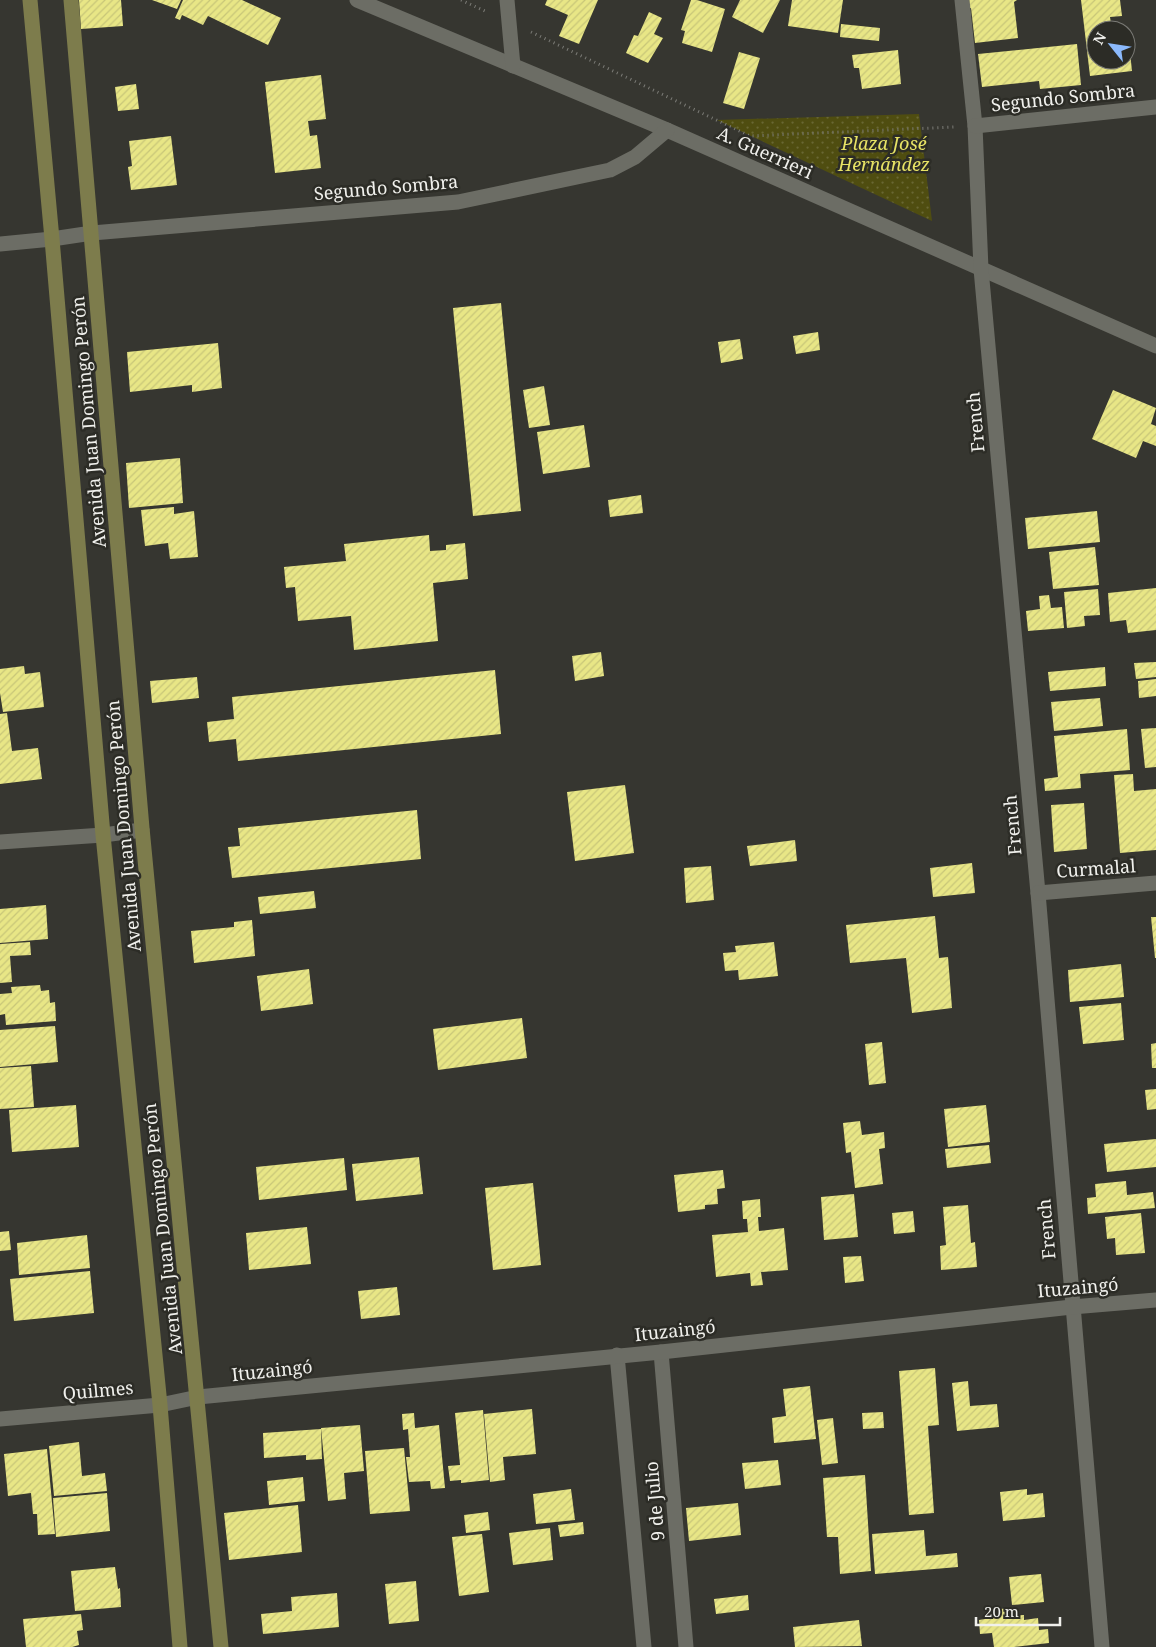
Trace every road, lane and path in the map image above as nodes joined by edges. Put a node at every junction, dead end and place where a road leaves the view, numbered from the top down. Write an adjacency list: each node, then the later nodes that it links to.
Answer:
1 (30, 0): 13 (main road, Avenida Juan Domingo Perón)
2 (71, 0): 12 (main road, Avenida Juan Domingo Perón)
3 (357, 0): 8 (street, A. Guerrieri)
4 (461, 0): 7 (path)
5 (507, 0): 7 (street)
6 (962, 0): 10 (street, French)
7 (509, 22): 8 (street); 10 (path)
8 (512, 66): 11 (street, A. Guerrieri)
9 (1156, 107): 10 (street, Segundo Sombra)
10 (975, 126): 15 (street, French)
11 (667, 130): 12 (street, Segundo Sombra); 15 (street, A. Guerrieri)
12 (92, 232): 13 (street, Segundo Sombra); 17 (main road, Avenida Juan Domingo Perón)
13 (52, 239): 14 (street, Segundo Sombra); 18 (main road, Avenida Juan Domingo Perón)
14 (0, 244)
15 (981, 269): 16 (street, A. Guerrieri); 21 (street, French)
16 (1156, 346)
17 (142, 830): 18 (street); 26 (main road, Avenida Juan Domingo Perón)
18 (103, 835): 19 (street); 27 (main road, Avenida Juan Domingo Perón)
19 (0, 842)
20 (1156, 883): 21 (street, Curmalal)
21 (1038, 892): 23 (street, French)
22 (1156, 1300): 23 (street, Ituzaingó)
23 (1072, 1307): 24 (street, Ituzaingó); 33 (street, French)
24 (661, 1352): 25 (street, Ituzaingó); 32 (street, 9 de Julio)
25 (617, 1355): 26 (street, Ituzaingó); 31 (street, 9 de Julio)
26 (198, 1397): 27 (street, Quilmes); 30 (main road, Avenida Juan Domingo Perón)
27 (160, 1405): 28 (street, Quilmes); 29 (main road, Avenida Juan Domingo Perón)
28 (0, 1419)
29 (180, 1647)
30 (221, 1647)
31 (644, 1647)
32 (686, 1647)
33 (1102, 1647)

